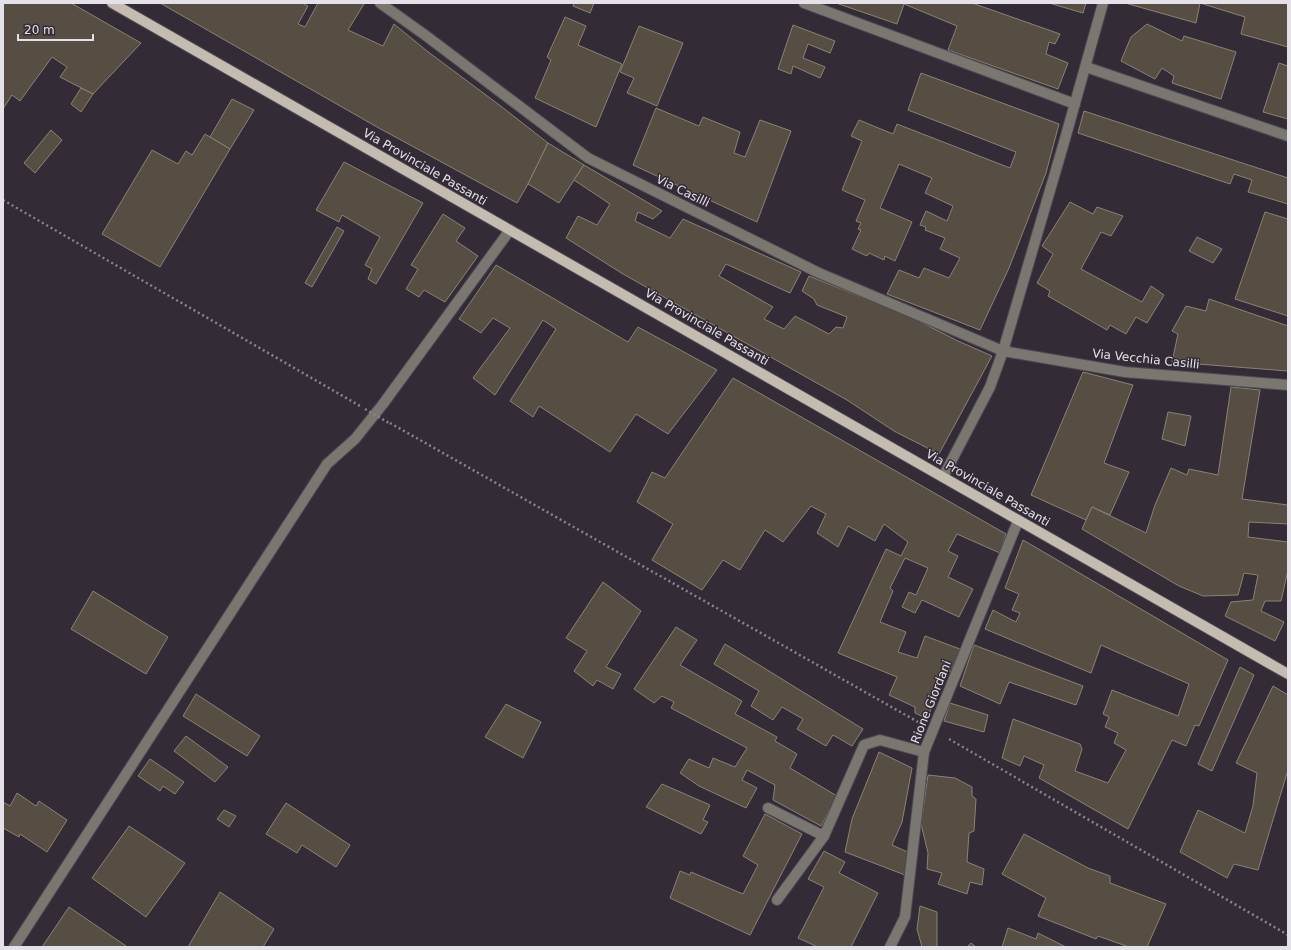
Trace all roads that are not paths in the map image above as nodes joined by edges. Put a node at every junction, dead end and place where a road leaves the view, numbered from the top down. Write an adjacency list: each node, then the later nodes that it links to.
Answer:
1 (112, 3): 8 (main road, Via Provinciale Passanti)
2 (380, 3): 9 (street, Via Casilli)
3 (804, 3): 6 (street)
4 (1103, 3): 5 (street)
5 (1086, 67): 6 (street); 7 (street)
6 (1075, 104): 9 (street)
7 (1288, 136)
8 (510, 230): 11 (main road, Via Provinciale Passanti); 18 (street)
9 (1003, 351): 10 (street, Via Vecchia Casilli); 11 (street)
10 (1288, 385)
11 (943, 477): 12 (main road, Via Provinciale Passanti)
12 (1018, 521): 13 (main road, Via Provinciale Passanti); 14 (street, Rione Giordani)
13 (1288, 674)
14 (924, 752): 16 (street); 19 (street, Rione Giordani)
15 (768, 808): 16 (street)
16 (824, 836): 17 (street)
17 (777, 900)
18 (14, 947)
19 (890, 947)

